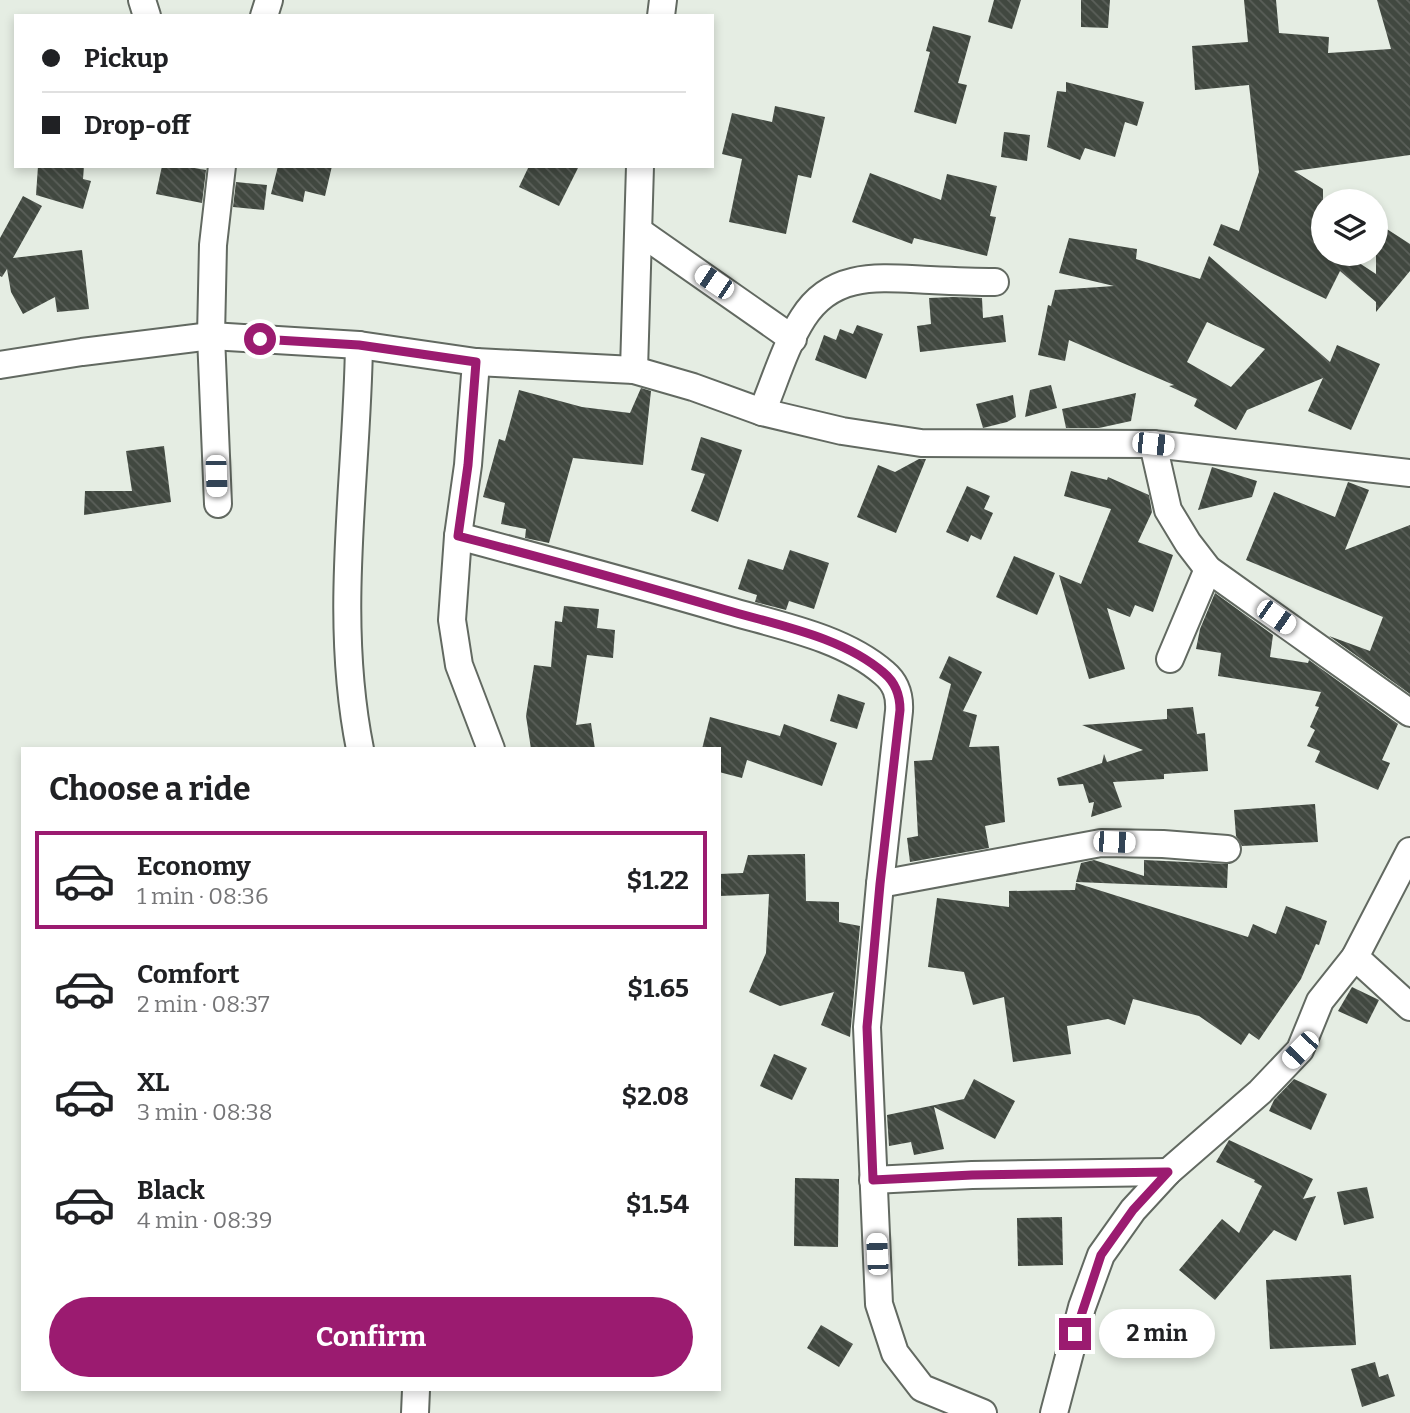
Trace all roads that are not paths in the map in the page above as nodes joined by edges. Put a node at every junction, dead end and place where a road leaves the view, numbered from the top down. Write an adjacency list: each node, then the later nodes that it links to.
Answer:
1 (222, 168): 5 (street)
2 (640, 168): 3 (street)
3 (640, 232): 6 (street); 10 (street)
4 (995, 282): 6 (street)
5 (211, 336): 7 (street); 9 (street); 14 (street)
6 (793, 339): 11 (street)
7 (359, 345): 8 (street); 19 (street)
8 (476, 362): 10 (street); 15 (street)
9 (0, 365)
10 (634, 370): 11 (street)
11 (762, 412): 12 (street)
12 (1153, 444): 13 (street); 16 (street)
13 (1410, 473)
14 (218, 504)
15 (458, 536): 20 (street); 23 (street)
16 (1208, 569): 17 (street); 18 (street)
17 (1170, 659)
18 (1410, 713)
19 (360, 747)
20 (490, 747)
21 (1227, 849): 23 (street)
22 (1410, 851): 24 (street)
23 (880, 884): 27 (street)
24 (1355, 957): 25 (street); 26 (street)
25 (1410, 1007)
26 (1168, 1172): 27 (street); 31 (street)
27 (873, 1180): 30 (street)
28 (416, 1391): 29 (street)
29 (415, 1413)
30 (983, 1413)
31 (1054, 1413)

